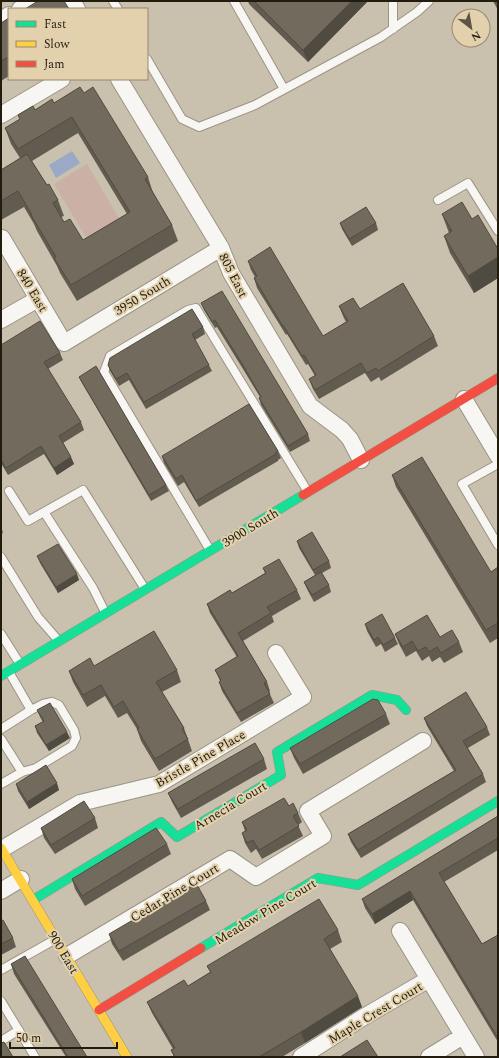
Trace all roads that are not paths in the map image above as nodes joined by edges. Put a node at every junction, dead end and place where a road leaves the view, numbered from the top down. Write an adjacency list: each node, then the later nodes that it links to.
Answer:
1 (33, 1): 5 (street)
2 (234, 1): 10 (lane)
3 (393, 1): 6 (lane)
4 (429, 1): 6 (lane)
5 (22, 8)
6 (393, 29): 10 (lane)
7 (148, 61): 10 (lane)
8 (60, 80): 11 (street)
9 (120, 80): 15 (street, 805 East)
10 (284, 89)
11 (1, 115)
12 (438, 200): 13 (lane)
13 (498, 231)
14 (2, 238): 16 (street, 840 East)
15 (221, 248): 18 (street, 3950 South); 22 (street, 805 East)
16 (38, 299): 17 (street); 18 (street, 840 East)
17 (1, 320)
18 (64, 343)
19 (498, 378): 20 (street, 3900 South)
20 (464, 398): 21 (street); 22 (street, 3900 South)
21 (498, 456)
22 (361, 460): 25 (street, 3900 South)
23 (498, 464): 27 (lane)
24 (9, 490): 26 (lane)
25 (308, 492): 28 (street, 3900 South); 28 (lane)
26 (44, 512): 30 (lane); 31 (lane)
27 (498, 545)
28 (211, 550): 30 (street, 3900 South)
29 (1, 557): 33 (lane)
30 (146, 589): 31 (street, 3900 South)
31 (106, 613): 33 (street, 3900 South)
32 (1, 634): 35 (lane)
33 (59, 641): 35 (street, 3900 South)
34 (276, 653): 45 (street, Bristle Pine Place)
35 (20, 664): 36 (street, 3900 South)
36 (5, 674): 37 (lane)
37 (31, 710): 39 (lane); 42 (lane)
38 (406, 710): 48 (street, Arnecia Court)
39 (1, 729)
40 (1, 739): 42 (lane)
41 (423, 741): 51 (street, Cedar Pine Court)
42 (22, 772): 43 (lane)
43 (1, 784)
44 (498, 801): 55 (street, Meadow Pine Court)
45 (1, 848): 46 (street, 900 East)
46 (20, 879): 47 (street); 48 (street, 900 East)
47 (1, 891)
48 (33, 900): 50 (street, 900 East)
49 (400, 931): 53 (street)
50 (56, 939): 51 (street, 900 East); 52 (lane)
51 (67, 956): 55 (street, 900 East)
52 (1, 970)
53 (430, 979): 57 (street); 61 (street, Maple Crest Court)
54 (1, 1001): 56 (lane)
55 (98, 1010): 60 (street, 900 East)
56 (19, 1030): 58 (lane); 59 (lane)
57 (463, 1036): 62 (street); 63 (street)
58 (1, 1040)
59 (35, 1057)
60 (126, 1057)
61 (301, 1057)
62 (429, 1057)
63 (476, 1057)

